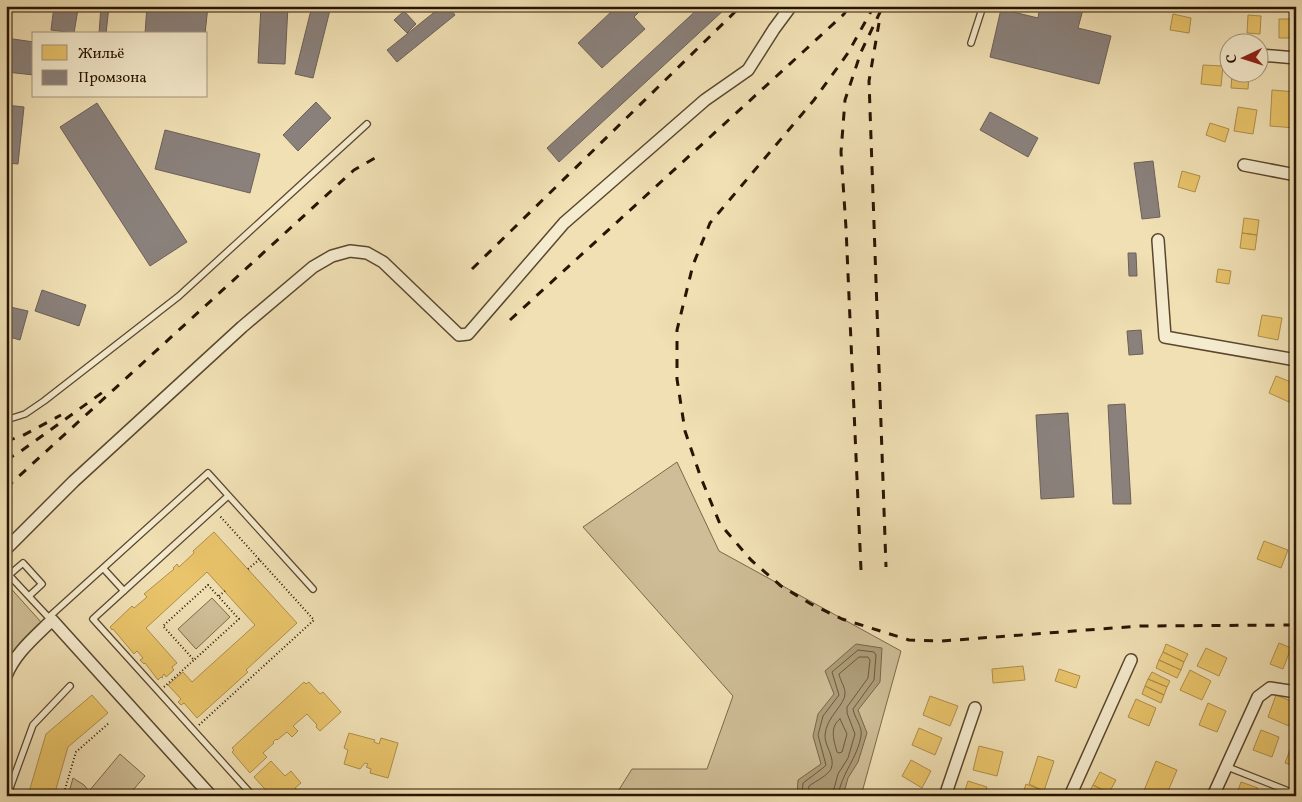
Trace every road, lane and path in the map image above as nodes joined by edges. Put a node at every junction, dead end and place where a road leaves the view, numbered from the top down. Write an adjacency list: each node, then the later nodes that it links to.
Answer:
1 (791, 6): 14 (street)
2 (983, 6): 3 (lane)
3 (971, 43)
4 (1270, 56): 5 (street)
5 (1296, 58)
6 (366, 124): 11 (lane)
7 (1244, 165): 8 (street)
8 (1296, 175)
9 (1158, 240): 10 (street)
10 (1296, 360)
11 (6, 420)
12 (228, 496): 13 (lane); 16 (lane); 18 (lane)
13 (214, 509): 15 (path); 19 (lane)
14 (6, 549)
15 (260, 559): 17 (path); 32 (path)
16 (103, 568): 19 (lane); 23 (lane)
17 (248, 569)
18 (313, 589)
19 (124, 591): 28 (lane)
20 (224, 591): 22 (path)
21 (29, 596): 21 (lane); 23 (lane)
22 (219, 596): 24 (path); 24 (path)
23 (50, 618): 26 (street); 37 (street)
24 (194, 660): 28 (path)
25 (1131, 660): 40 (street)
26 (6, 676)
27 (70, 686): 35 (lane)
28 (159, 692): 32 (lane)
29 (1296, 692): 33 (street)
30 (975, 708): 39 (street)
31 (109, 723): 36 (path)
32 (193, 730): 38 (lane)
33 (1225, 766): 34 (lane); 41 (street)
34 (1296, 794)
35 (7, 796)
36 (63, 796)
37 (211, 796)
38 (253, 796)
39 (945, 796)
40 (1070, 796)
41 (1213, 796)

